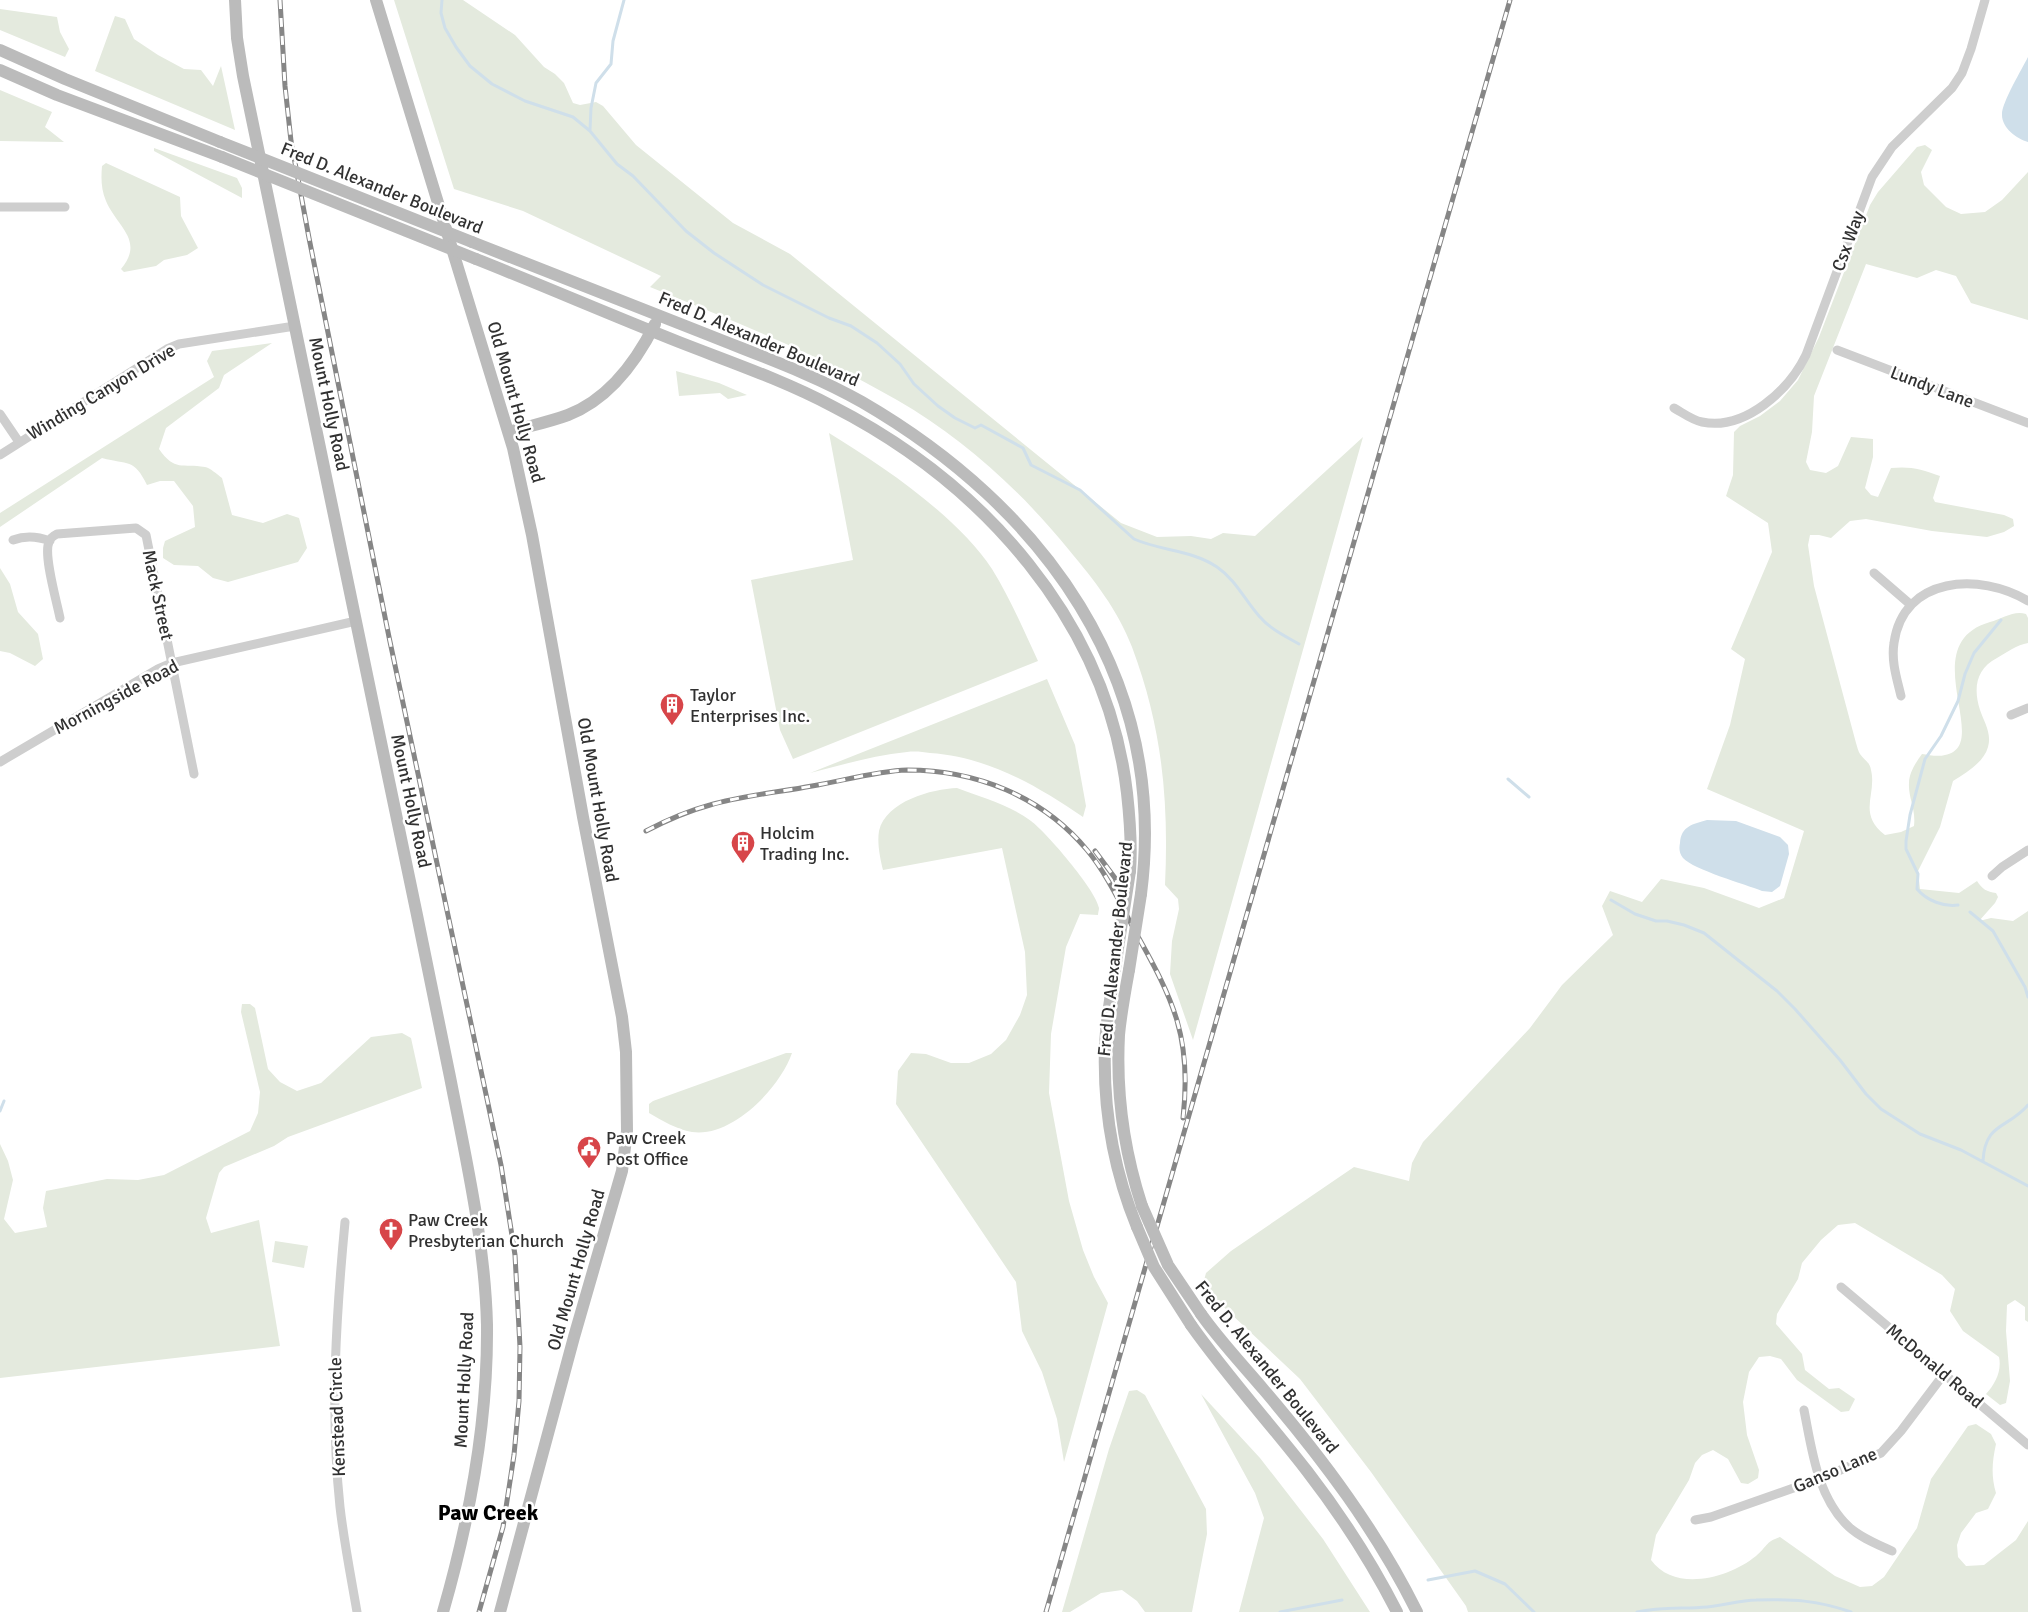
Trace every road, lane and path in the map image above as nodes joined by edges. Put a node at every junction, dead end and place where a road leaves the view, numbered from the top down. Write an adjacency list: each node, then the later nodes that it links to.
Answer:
1 (235, 0): 9 (main road, Mount Holly Road)
2 (376, 0): 15 (main road, Old Mount Holly Road)
3 (1985, 0): 12 (street, Csx Way)
4 (0, 50): 8 (main road, Fred D. Alexander Boulevard, bridge)
5 (0, 70): 10 (main road, Fred D. Alexander Boulevard, bridge)
6 (0, 206): 7 (street)
7 (64, 207)
8 (659, 315): 10 (main road); 45 (main road, Fred D. Alexander Boulevard, bridge)
9 (295, 326): 16 (street, Winding Canyon Drive); 24 (main road, Mount Holly Road)
10 (651, 331): 15 (main road); 44 (main road, Fred D. Alexander Boulevard, bridge)
11 (1837, 350): 14 (street, Lundy Lane)
12 (1674, 408)
13 (0, 414): 16 (street)
14 (2028, 423)
15 (509, 432): 43 (main road, Old Mount Holly Road)
16 (19, 442): 17 (street, Winding Canyon Drive)
17 (0, 455)
18 (13, 540): 19 (street)
19 (50, 541): 23 (street); 25 (street, Mack Street)
20 (1874, 573): 22 (street)
21 (2028, 601): 22 (street)
22 (1911, 605): 26 (street)
23 (60, 618)
24 (356, 621): 25 (street, Morningside Road); 42 (main road, Mount Holly Road)
25 (172, 663): 29 (street, Morningside Road); 30 (street, Mack Street)
26 (1901, 696)
27 (2028, 708): 28 (street)
28 (2011, 715)
29 (0, 762)
30 (194, 774)
31 (2028, 850): 32 (street)
32 (1992, 876)
33 (344, 1222): 41 (street, Kenstead Circle)
34 (1841, 1287): 35 (street, McDonald Road)
35 (1944, 1374): 37 (street, McDonald Road); 38 (street, Ganso Lane)
36 (1804, 1410): 38 (street)
37 (2028, 1445)
38 (1819, 1479): 39 (street, Ganso Lane); 40 (street)
39 (1695, 1520)
40 (1892, 1551)
41 (357, 1612)
42 (443, 1612)
43 (500, 1612)
44 (1397, 1612)
45 (1417, 1612)

